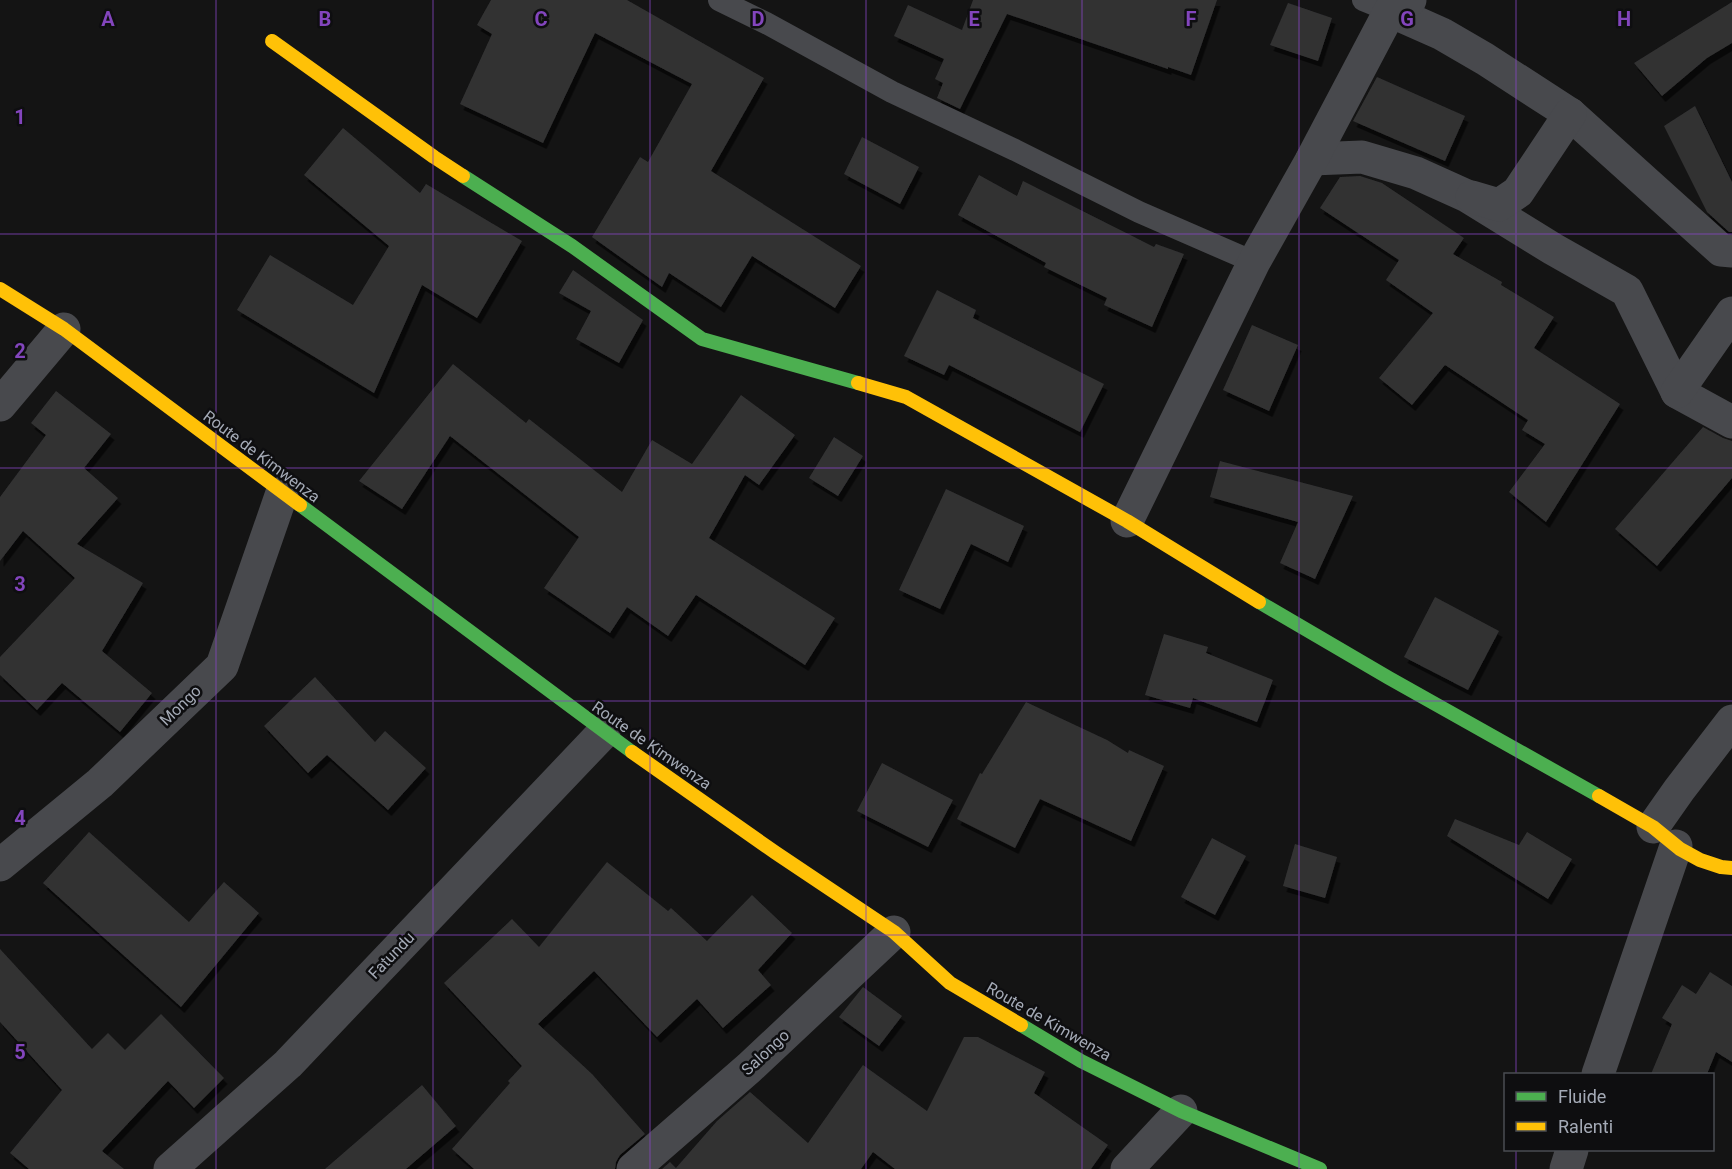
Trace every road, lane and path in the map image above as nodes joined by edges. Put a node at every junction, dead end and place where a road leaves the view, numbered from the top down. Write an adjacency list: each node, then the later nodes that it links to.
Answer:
1 (719, 0): 8 (lane)
2 (1388, 4): 4 (street); 5 (street)
3 (272, 41): 16 (street)
4 (1570, 114): 6 (street); 7 (street)
5 (1312, 159): 6 (street); 8 (street)
6 (1467, 196): 12 (street)
7 (1732, 251)
8 (1254, 262): 16 (street)
9 (0, 289): 11 (street, Route de Kimwenza)
10 (1732, 313): 12 (street)
11 (64, 328): 13 (street); 15 (street, Route de Kimwenza)
12 (1677, 392): 14 (street)
13 (0, 405)
14 (1732, 422)
15 (282, 493): 18 (street, Route de Kimwenza); 20 (street, Mongo)
16 (1127, 521): 19 (street)
17 (1732, 721): 19 (street)
18 (604, 732): 22 (street, Route de Kimwenza); 26 (street, Fatundu)
19 (1665, 837): 21 (street); 23 (street)
20 (0, 864)
21 (1732, 868)
22 (894, 932): 24 (street, Route de Kimwenza); 27 (street, Salongo)
23 (1598, 1073)
24 (1181, 1112): 28 (street); 29 (street, Route de Kimwenza)
25 (1571, 1151): 30 (street)
26 (170, 1169)
27 (633, 1169)
28 (1127, 1169)
29 (1320, 1169)
30 (1566, 1169)

